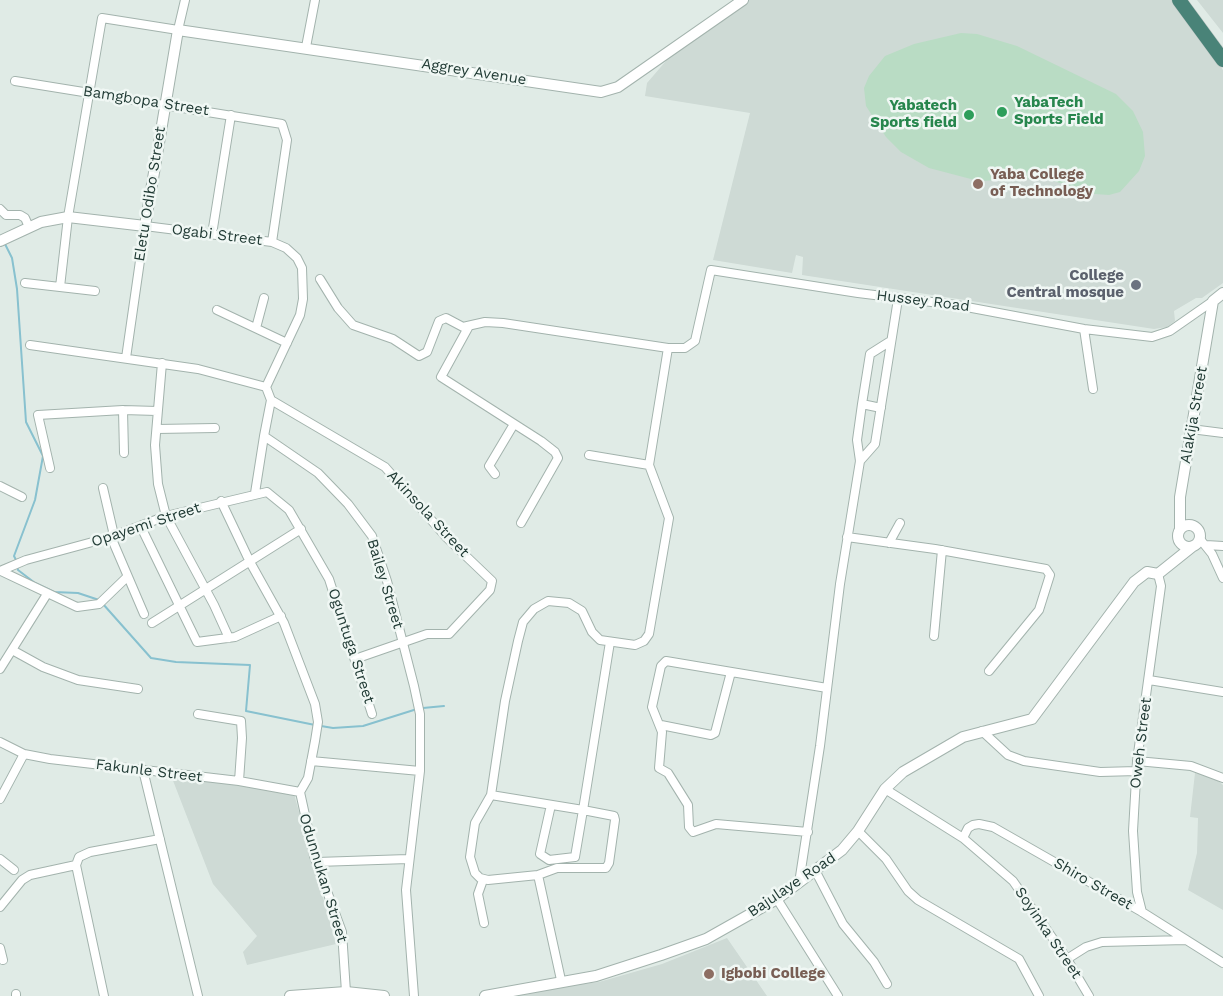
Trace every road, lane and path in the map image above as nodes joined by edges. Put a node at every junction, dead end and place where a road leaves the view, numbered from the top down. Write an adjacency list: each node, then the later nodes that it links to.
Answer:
1 (184, 0): 6 (street)
2 (315, 0): 7 (street)
3 (743, 0): 7 (street, Aggrey Avenue)
4 (1179, 0): 9 (highway)
5 (1187, 0): 8 (highway)
6 (178, 30): 7 (street, Aggrey Avenue); 11 (street); 12 (street, Eletu Odibo Street)
7 (306, 47)
8 (1223, 51)
9 (1223, 60)
10 (15, 81): 11 (street, Bamgbopa Street)
11 (91, 92): 12 (street, Bamgbopa Street); 16 (street)
12 (165, 104): 13 (street, Bamgbopa Street); 17 (street, Eletu Odibo Street)
13 (231, 114): 14 (street, Bamgbopa Street); 19 (street)
14 (276, 123): 21 (street, Ogabi Street)
15 (0, 209): 18 (street)
16 (68, 217): 17 (street); 18 (street); 24 (street)
17 (145, 226): 21 (street, Ogabi Street); 38 (street, Eletu Odibo Street)
18 (29, 227): 20 (street)
19 (213, 228)
20 (5, 238)
21 (272, 242): 35 (street)
22 (320, 279): 31 (street)
23 (25, 283): 24 (street)
24 (60, 287): 25 (street)
25 (95, 291)
26 (1223, 293): 29 (street, Hussey Road)
27 (264, 298): 32 (street)
28 (898, 298): 33 (street, Hussey Road); 34 (street); 37 (street, Hussey Road)
29 (1213, 301): 33 (street, Hussey Road); 50 (street, Alakija Street)
30 (217, 310): 32 (street)
31 (469, 326): 37 (street); 47 (street)
32 (256, 328): 35 (street)
33 (1084, 328): 41 (street)
34 (889, 342): 43 (street); 44 (street)
35 (287, 343): 40 (street)
36 (30, 345): 38 (street)
37 (668, 348): 56 (street)
38 (126, 358): 39 (street)
39 (162, 363): 40 (street); 46 (street)
40 (266, 387): 42 (street)
41 (1093, 389)
42 (271, 399): 52 (street); 94 (street, Akinsola Street)
43 (861, 404): 44 (street); 55 (street)
44 (881, 408): 55 (street)
45 (123, 410): 46 (street); 53 (street); 57 (street)
46 (157, 411): 49 (street)
47 (514, 424): 58 (street); 67 (street)
48 (215, 428): 49 (street)
49 (157, 429): 66 (street)
50 (1191, 429): 51 (street); 64 (street, Alakija Street)
51 (1223, 433)
52 (264, 436): 62 (street); 94 (street, Bailey Street)
53 (124, 453)
54 (589, 455): 56 (street)
55 (860, 461): 74 (street)
56 (649, 465): 93 (street)
57 (50, 468)
58 (495, 474)
59 (0, 486): 63 (street)
60 (103, 488): 73 (street)
61 (267, 492): 62 (street, Opayemi Street); 71 (street, Oguntuga Street)
62 (255, 493): 65 (street, Opayemi Street)
63 (21, 497)
64 (1180, 497): 70 (street); 72 (street, Alakija Street)
65 (221, 501): 66 (street, Opayemi Street); 79 (street, Odunnukan Street)
66 (166, 516): 69 (street, Opayemi Street); 85 (street)
67 (521, 523)
68 (900, 523): 75 (street)
69 (141, 526): 73 (street, Opayemi Street); 87 (street)
70 (1195, 527): 72 (street); 76 (street)
71 (301, 529): 79 (street); 96 (street, Oguntuga Street)
72 (1179, 534): 76 (street); 80 (street, Alakija Street)
73 (111, 537): 81 (street, Opayemi Street); 83 (street)
74 (847, 537): 75 (street); 102 (street)
75 (889, 543): 78 (street)
76 (1200, 543): 77 (street); 80 (street, Bajulaye Road); 84 (street)
77 (1223, 546)
78 (942, 550): 91 (street); 98 (street)
79 (249, 562): 85 (street); 89 (street, Odunnukan Street)
80 (1170, 567): 82 (street, Bajulaye Road)
81 (0, 571): 86 (street)
82 (1158, 574): 100 (street, Oweh Street); 107 (street, Bajulaye Road)
83 (127, 578): 86 (street); 88 (street)
84 (1223, 578)
85 (207, 591): 87 (street); 92 (street)
86 (47, 594): 95 (street)
87 (179, 607): 90 (street); 92 (street)
88 (144, 614)
89 (280, 616): 92 (street); 110 (street, Odunnukan Street)
90 (152, 623)
91 (934, 636)
92 (229, 638)
93 (610, 642): 119 (street); 122 (street)
94 (403, 644): 96 (street, Akinsola Street); 113 (street, Bailey Street)
95 (14, 651): 97 (street); 101 (street)
96 (355, 659): 105 (street, Oguntuga Street)
97 (2, 663)
98 (989, 671)
99 (731, 672): 102 (street); 106 (street); 106 (street)
100 (1149, 680): 103 (street); 111 (street, Oweh Street)
101 (138, 688)
102 (826, 688): 124 (street)
103 (1223, 692)
104 (198, 714): 116 (street)
105 (372, 714)
106 (661, 725): 124 (street)
107 (982, 731): 114 (street); 117 (street, Bajulaye Road)
108 (0, 742): 109 (street, Fakunle Street)
109 (24, 754): 112 (street, Fakunle Street); 120 (street)
110 (311, 761): 113 (street); 118 (street, Odunnukan Street)
111 (1137, 761): 114 (street, Oweh Street); 115 (street)
112 (143, 770): 116 (street, Fakunle Street); 126 (street)
113 (420, 771): 128 (street, Bailey Street)
114 (1137, 771): 138 (street, Oweh Street)
115 (1223, 778)
116 (239, 781): 118 (street, Fakunle Street)
117 (885, 789): 123 (street, Bajulaye Road); 125 (street, Soyinka Street)
118 (300, 792): 129 (street, Odunnukan Street)
119 (491, 795): 121 (street); 134 (street)
120 (0, 799)
121 (551, 805): 122 (street); 122 (street)
122 (583, 810): 133 (street)
123 (858, 831): 132 (street, Bajulaye Road); 155 (street)
124 (808, 832): 135 (street)
125 (963, 838): 138 (street, Shiro Street); 142 (street, Soyinka Street)
126 (159, 839): 130 (street); 149 (street)
127 (0, 859): 131 (street)
128 (408, 859): 129 (street); 152 (street, Bailey Street)
129 (317, 862): 147 (street, Odunnukan Street)
130 (76, 865): 137 (street); 148 (street)
131 (14, 870)
132 (816, 872): 135 (street, Bajulaye Road); 146 (street)
133 (538, 874): 134 (street); 145 (street)
134 (483, 880): 139 (street)
135 (799, 883): 136 (street, Bajulaye Road)
136 (777, 899): 145 (street, Bajulaye Road); 154 (street)
137 (0, 907)
138 (1142, 912): 140 (street, Shiro Street)
139 (484, 923)
140 (1188, 940): 142 (street); 144 (street, Shiro Street)
141 (0, 948): 143 (street)
142 (1067, 959): 156 (street, Soyinka Street)
143 (3, 960)
144 (1223, 963)
145 (561, 981): 153 (street, Bajulaye Road)
146 (887, 984)
147 (346, 992): 150 (street); 151 (street)
148 (104, 996)
149 (198, 996)
150 (294, 996)
151 (384, 996)
152 (414, 996)
153 (485, 996)
154 (838, 996)
155 (1039, 996)
156 (1089, 996)

